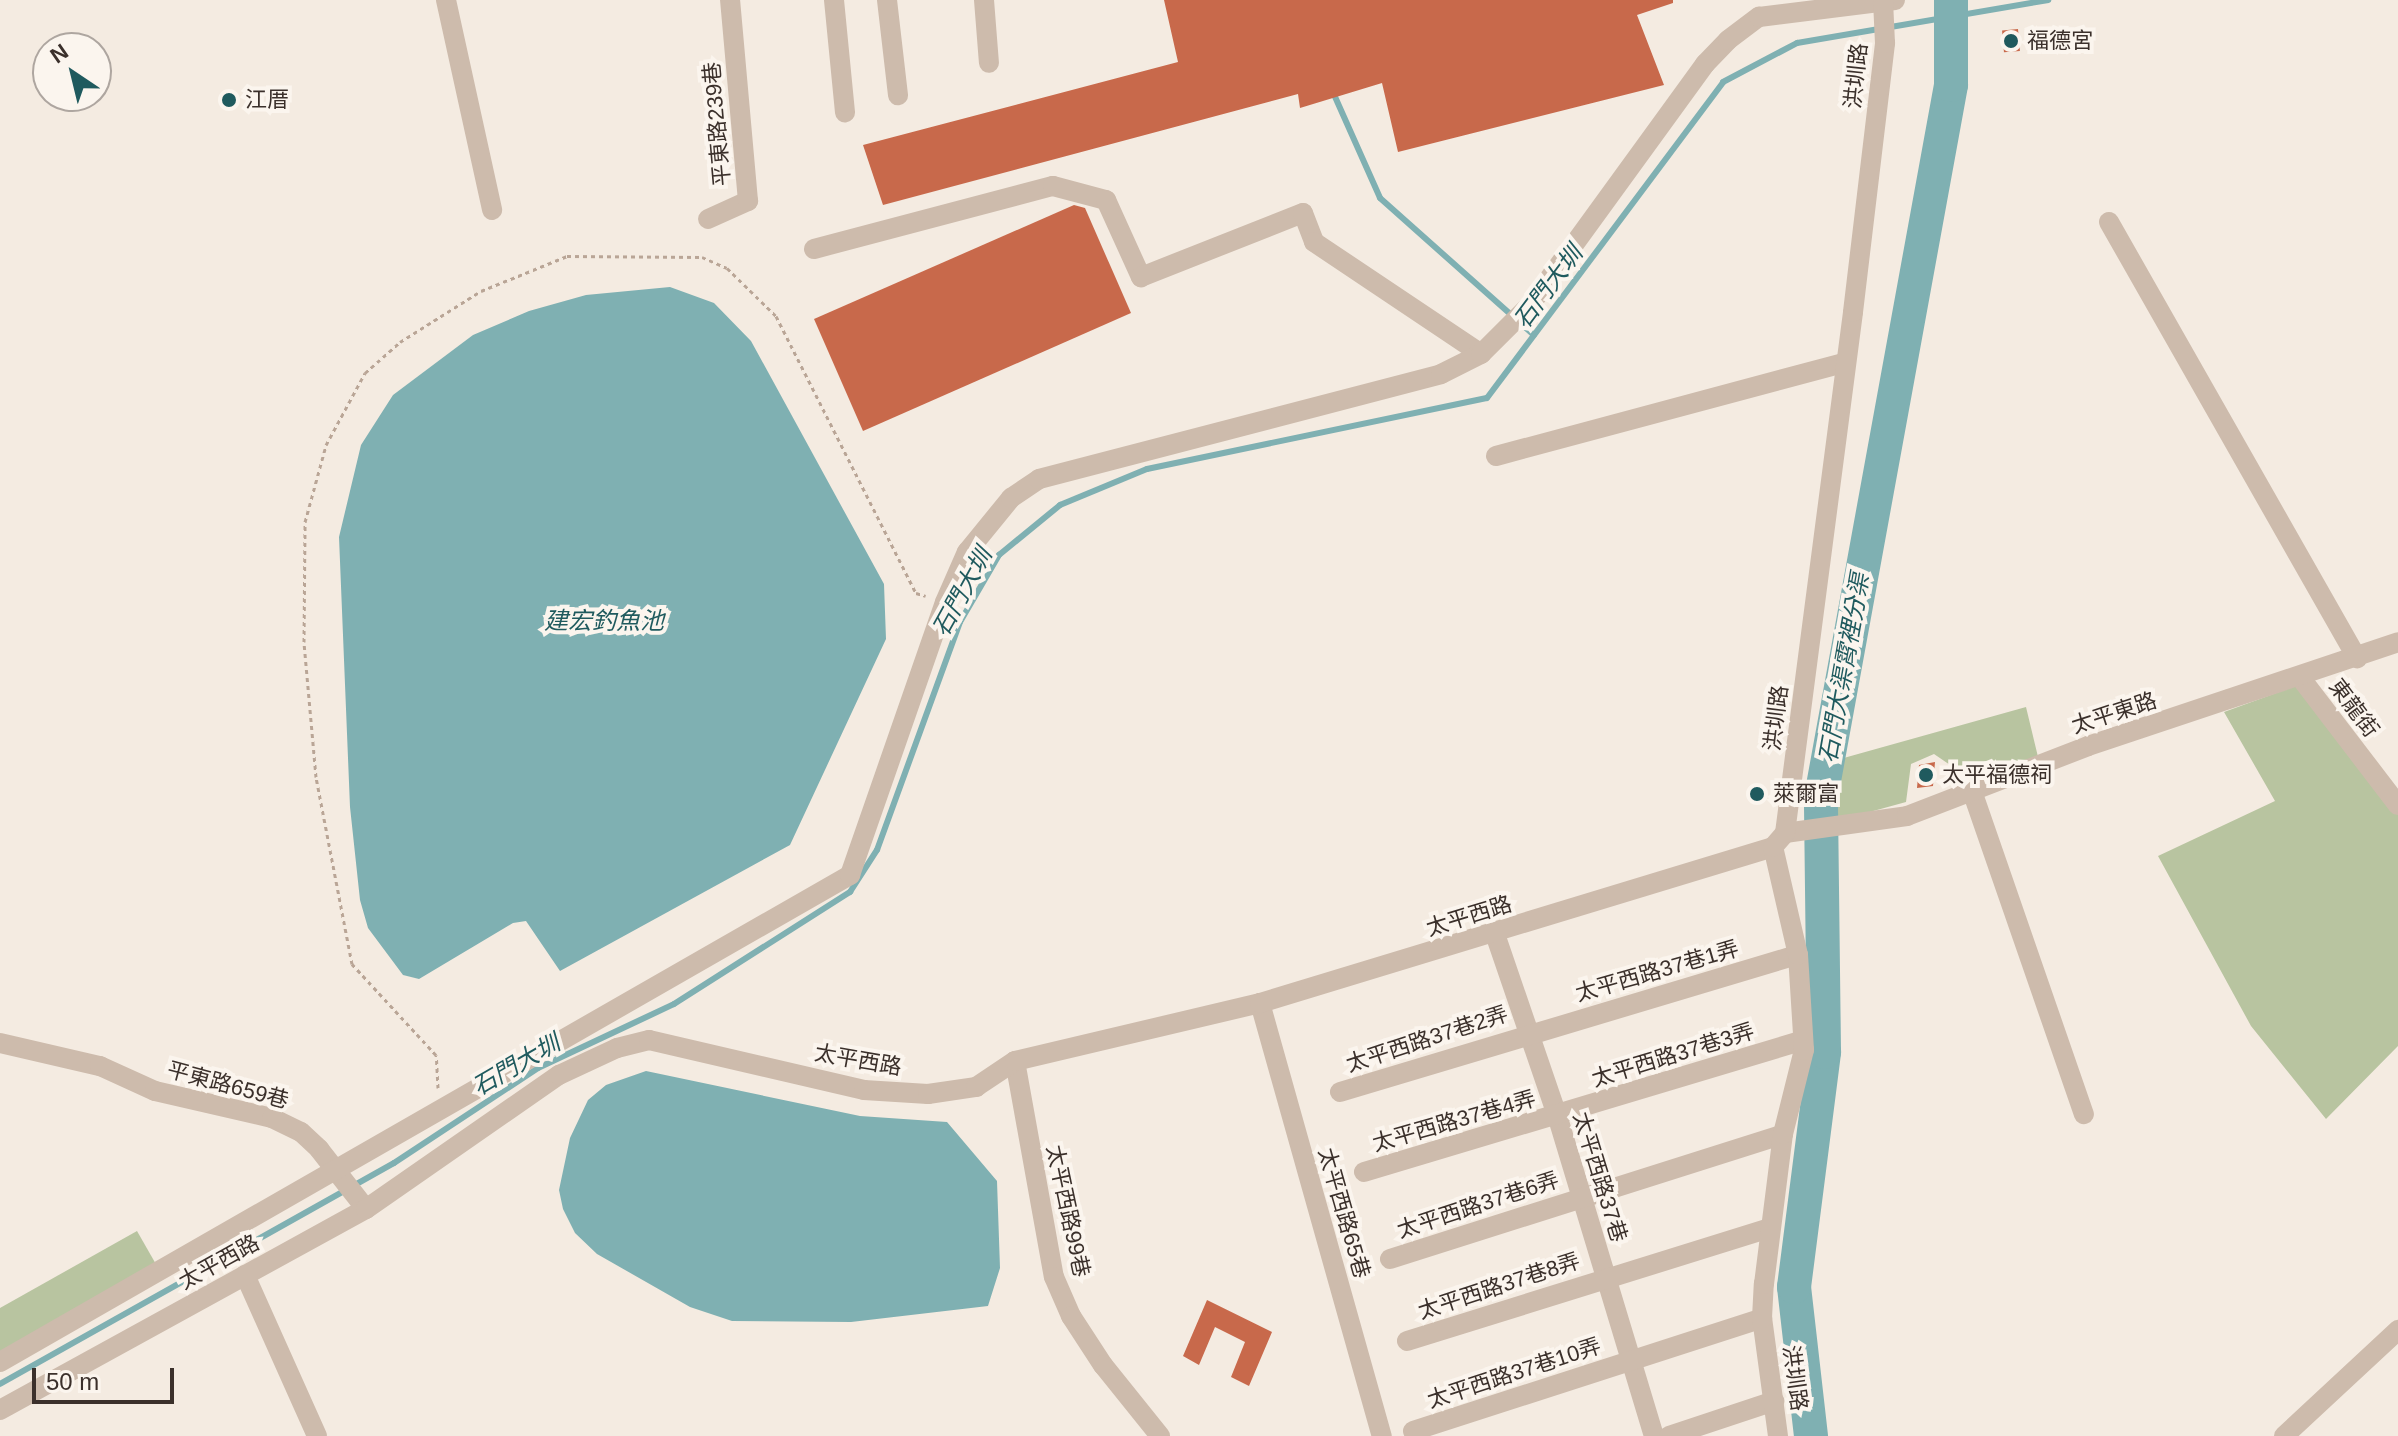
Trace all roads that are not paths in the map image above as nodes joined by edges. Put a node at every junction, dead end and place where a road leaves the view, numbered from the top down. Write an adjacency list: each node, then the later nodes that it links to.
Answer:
1 (446, 0): 10 (street)
2 (730, 0): 11 (street, 平東路239巷)
3 (834, 0): 9 (street)
4 (887, 0): 8 (street)
5 (984, 0): 7 (street)
6 (1886, 6): 14 (street); 15 (street, 洪圳路)
7 (989, 63)
8 (898, 95)
9 (845, 112)
10 (492, 210)
11 (708, 219)
12 (2109, 222): 18 (street)
13 (814, 249): 14 (street)
14 (1481, 354): 35 (street)
15 (1846, 362): 16 (street); 22 (street, 洪圳路)
16 (1496, 456)
17 (2398, 642): 18 (street, 太平東路)
18 (2357, 658): 19 (street, 太平東路)
19 (2300, 677): 20 (street, 太平東路); 21 (street, 東龍街)
20 (1972, 791): 22 (street, 太平東路); 31 (street)
21 (2398, 805)
22 (1779, 840): 23 (street, 太平西路); 24 (street, 洪圳路)
23 (1495, 934): 25 (street, 太平西路); 26 (street, 太平西路37巷)
24 (1798, 955): 26 (street, 太平西路37巷1弄); 27 (street, 洪圳路)
25 (1260, 1003): 29 (street, 太平西路); 52 (street, 太平西路65巷)
26 (1529, 1033): 30 (street, 太平西路37巷2弄); 32 (street, 太平西路37巷)
27 (1802, 1041): 32 (street, 太平西路37巷3弄); 33 (street, 洪圳路)
28 (0, 1043): 35 (street, 平東路659巷)
29 (1015, 1061): 37 (street, 太平西路); 51 (street, 太平西路99巷)
30 (1340, 1092)
31 (2084, 1114)
32 (1557, 1115): 34 (street, 太平西路37巷4弄); 36 (street, 太平西路37巷)
33 (1783, 1134): 36 (street, 太平西路37巷6弄); 38 (street, 洪圳路)
34 (1364, 1172)
35 (339, 1173): 37 (street, 平東路659巷); 46 (street)
36 (1581, 1197): 39 (street, 太平西路37巷6弄); 41 (street, 太平西路37巷)
37 (362, 1203): 40 (street, 太平西路)
38 (1769, 1228): 41 (street, 太平西路37巷8弄); 42 (street, 洪圳路)
39 (1390, 1259)
40 (245, 1275): 48 (street, 太平西路); 50 (street)
41 (1605, 1276): 44 (street, 太平西路37巷8弄); 45 (street, 太平西路37巷)
42 (1762, 1318): 45 (street, 太平西路37巷10弄); 47 (street, 洪圳路)
43 (2398, 1330): 56 (street)
44 (1407, 1341)
45 (1629, 1361): 49 (street, 太平西路37巷10弄); 53 (street, 太平西路37巷)
46 (0, 1362)
47 (1774, 1401): 54 (street); 55 (street, 洪圳路)
48 (0, 1410)
49 (1413, 1431)
50 (317, 1436)
51 (1160, 1436)
52 (1382, 1436)
53 (1654, 1436)
54 (1669, 1436)
55 (1778, 1436)
56 (2284, 1436)

